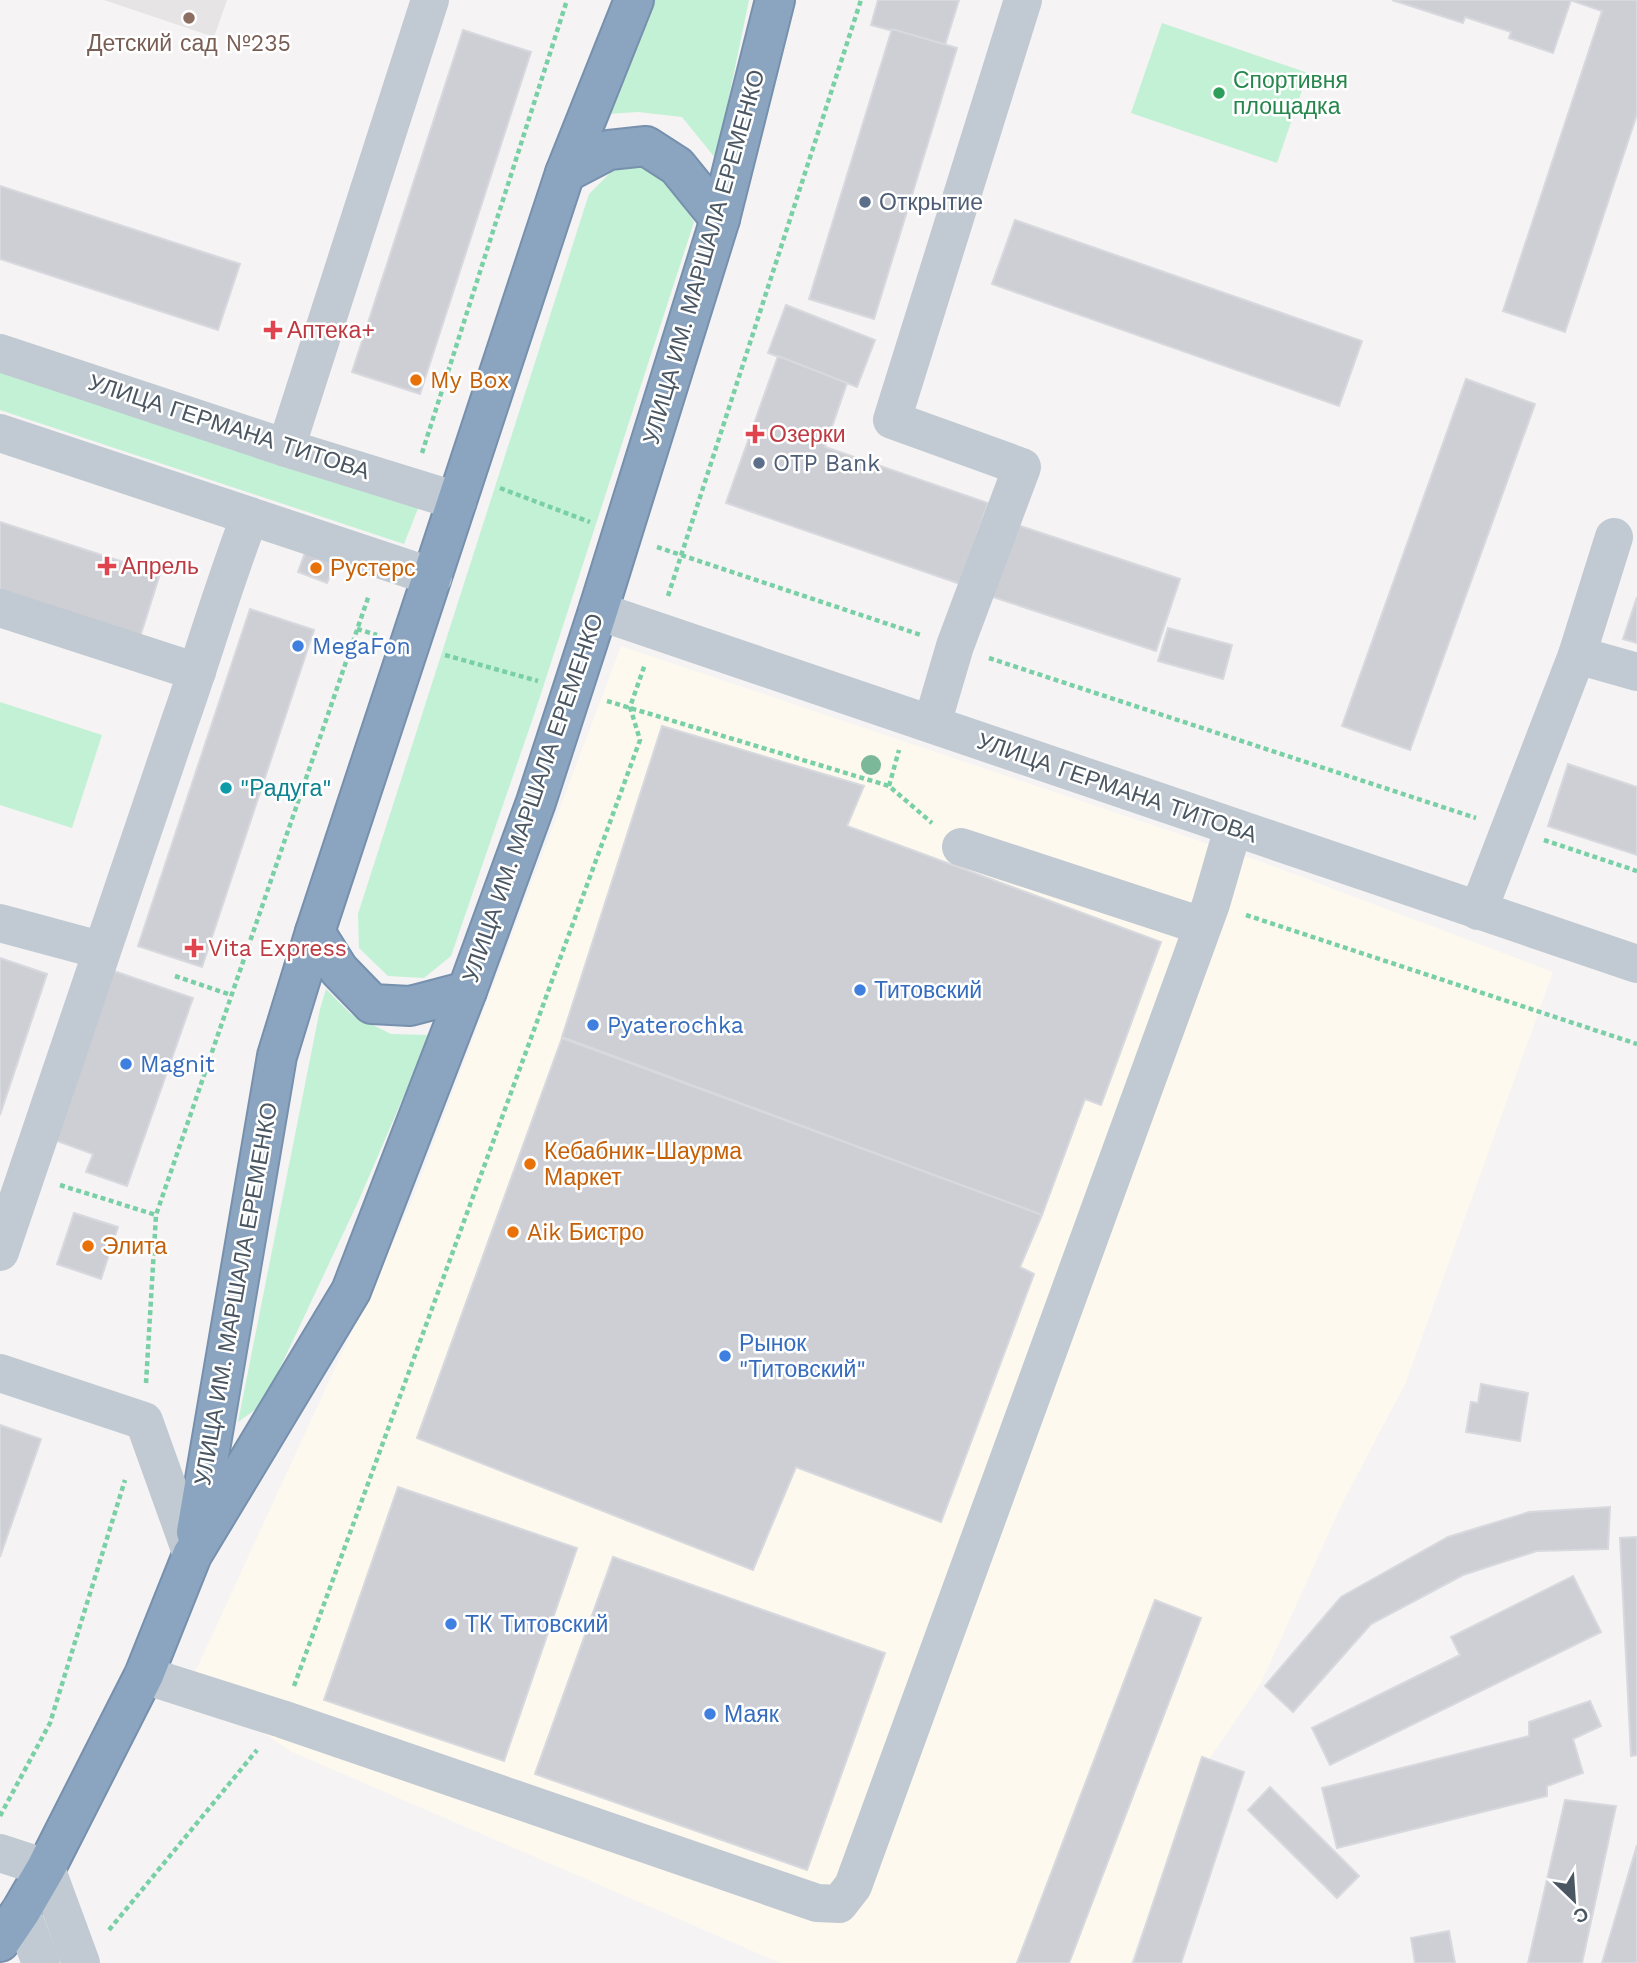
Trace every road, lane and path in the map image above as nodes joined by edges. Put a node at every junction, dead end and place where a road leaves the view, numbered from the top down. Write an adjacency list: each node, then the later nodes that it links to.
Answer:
1 (430, 0): 13 (street)
2 (567, 0): 12 (path)
3 (635, 0): 8 (highway, УЛИЦА ИМ. МАРШАЛА ЕРЕМЕНКО)
4 (785, 0): 7 (street)
5 (861, 0): 18 (path)
6 (1023, 0): 31 (street)
7 (771, 18): 9 (highway, УЛИЦА ИМ. МАРШАЛА ЕРЕМЕНКО)
8 (565, 173): 9 (highway); 14 (highway, УЛИЦА ИМ. МАРШАЛА ЕРЕМЕНКО)
9 (720, 219): 16 (highway, УЛИЦА ИМ. МАРШАЛА ЕРЕМЕНКО)
10 (0, 353): 13 (street, УЛИЦА ГЕРМАНА ТИТОВА)
11 (0, 433): 15 (street)
12 (430, 433)
13 (285, 448): 14 (street, УЛИЦА ГЕРМАНА ТИТОВА)
14 (462, 488): 16 (path); 19 (highway, УЛИЦА ИМ. МАРШАЛА ЕРЕМЕНКО)
15 (250, 516): 19 (street); 27 (street)
16 (622, 534): 18 (path); 21 (highway, УЛИЦА ИМ. МАРШАЛА ЕРЕМЕНКО)
17 (1614, 537): 26 (street)
18 (682, 557): 24 (path)
19 (433, 577): 25 (highway, УЛИЦА ИМ. МАРШАЛА ЕРЕМЕНКО)
20 (0, 608): 27 (street)
21 (598, 611): 24 (street, УЛИЦА ГЕРМАНА ТИТОВА); 29 (highway, УЛИЦА ИМ. МАРШАЛА ЕРЕМЕНКО)
22 (362, 613): 23 (path)
23 (357, 629): 25 (path); 45 (path)
24 (657, 632): 30 (path); 31 (street, УЛИЦА ГЕРМАНА ТИТОВА)
25 (409, 645): 29 (path); 40 (highway, УЛИЦА ИМ. МАРШАЛА ЕРЕМЕНКО)
26 (1577, 654): 28 (street); 34 (street)
27 (197, 672): 41 (street)
28 (1637, 672)
29 (572, 692): 30 (path); 44 (highway, УЛИЦА ИМ. МАРШАЛА ЕРЕМЕНКО)
30 (630, 707): 35 (path); 55 (path)
31 (932, 724): 33 (street, УЛИЦА ГЕРМАНА ТИТОВА)
32 (1290, 757): 34 (path)
33 (1233, 828): 37 (street, УЛИЦА ГЕРМАНА ТИТОВА); 38 (street)
34 (1510, 829): 36 (path); 37 (street)
35 (961, 848): 38 (street)
36 (1637, 871)
37 (1478, 911): 42 (street, УЛИЦА ГЕРМАНА ТИТОВА)
38 (1207, 915): 46 (path); 55 (street)
39 (0, 923): 41 (street)
40 (315, 932): 44 (highway); 53 (highway, УЛИЦА ИМ. МАРШАЛА ЕРЕМЕНКО)
41 (100, 950): 47 (street)
42 (1637, 964)
43 (175, 976): 45 (path)
44 (467, 990): 53 (highway, УЛИЦА ИМ. МАРШАЛА ЕРЕМЕНКО)
45 (231, 995): 48 (path)
46 (1637, 1044)
47 (26, 1175): 48 (path); 49 (street)
48 (156, 1215): 51 (path)
49 (0, 1252)
50 (0, 1373): 51 (street)
51 (144, 1420): 53 (street)
52 (128, 1473): 56 (path)
53 (192, 1555): 54 (highway, УЛИЦА ИМ. МАРШАЛА ЕРЕМЕНКО)
54 (144, 1675): 55 (street); 58 (highway, УЛИЦА ИМ. МАРШАЛА ЕРЕМЕНКО)
55 (282, 1719): 60 (path)
56 (0, 1816)
57 (0, 1853): 58 (street)
58 (46, 1868): 59 (highway, УЛИЦА ИМ. МАРШАЛА ЕРЕМЕНКО); 63 (street)
59 (21, 1911): 61 (highway, УЛИЦА ИМ. МАРШАЛА ЕРЕМЕНКО); 62 (street)
60 (108, 1931)
61 (0, 1942)
62 (41, 1963)
63 (81, 1963)

